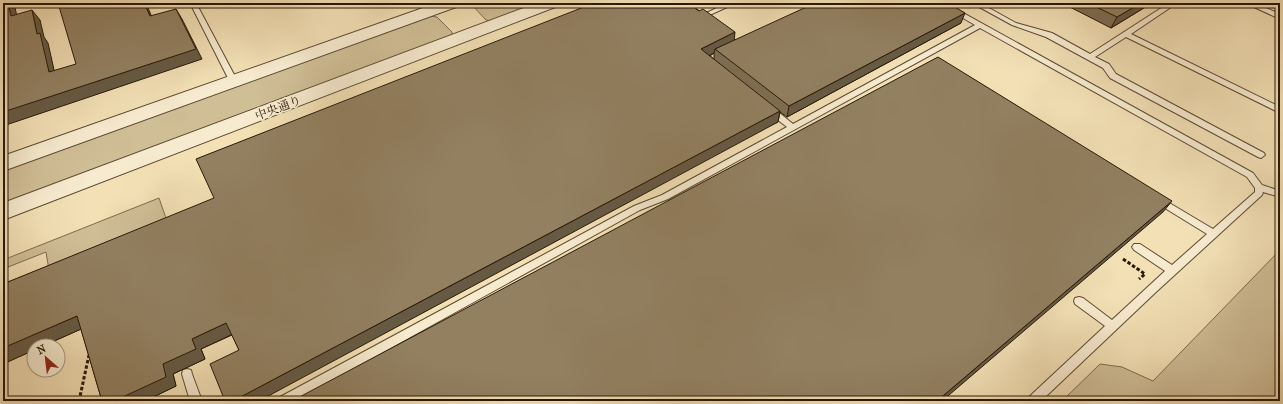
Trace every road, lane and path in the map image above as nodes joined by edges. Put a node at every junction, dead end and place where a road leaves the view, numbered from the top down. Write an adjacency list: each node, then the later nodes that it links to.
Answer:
1 (193, 3): 16 (lane)
2 (552, 3): 8 (street, 中央通り)
3 (733, 3): 10 (lane)
4 (940, 3): 11 (lane)
5 (975, 3): 14 (lane)
6 (1174, 3): 12 (lane)
7 (1248, 3): 9 (lane)
8 (456, 12): 16 (street, 中央通り); 25 (street, 中央通り)
9 (1280, 16)
10 (699, 18)
11 (980, 25): 13 (lane); 22 (lane)
12 (1126, 34): 14 (lane); 18 (lane)
13 (923, 56): 15 (lane); 19 (lane)
14 (1090, 57): 20 (lane)
15 (935, 63)
16 (234, 82): 21 (street, 中央通り)
17 (764, 105): 19 (lane)
18 (1280, 110)
19 (792, 127): 37 (lane)
20 (1261, 155)
21 (3, 164)
22 (1259, 187): 23 (lane); 26 (lane)
23 (1280, 194)
24 (1152, 196): 26 (lane)
25 (3, 212)
26 (1214, 234): 29 (lane)
27 (1137, 247): 29 (lane)
28 (1123, 259): 30 (path)
29 (1173, 271): 32 (lane)
30 (1138, 279)
31 (1079, 301): 32 (lane)
32 (1113, 326): 38 (lane)
33 (91, 348): 35 (path)
34 (187, 374): 36 (lane)
35 (79, 401)
36 (196, 401)
37 (284, 401)
38 (1033, 401)

